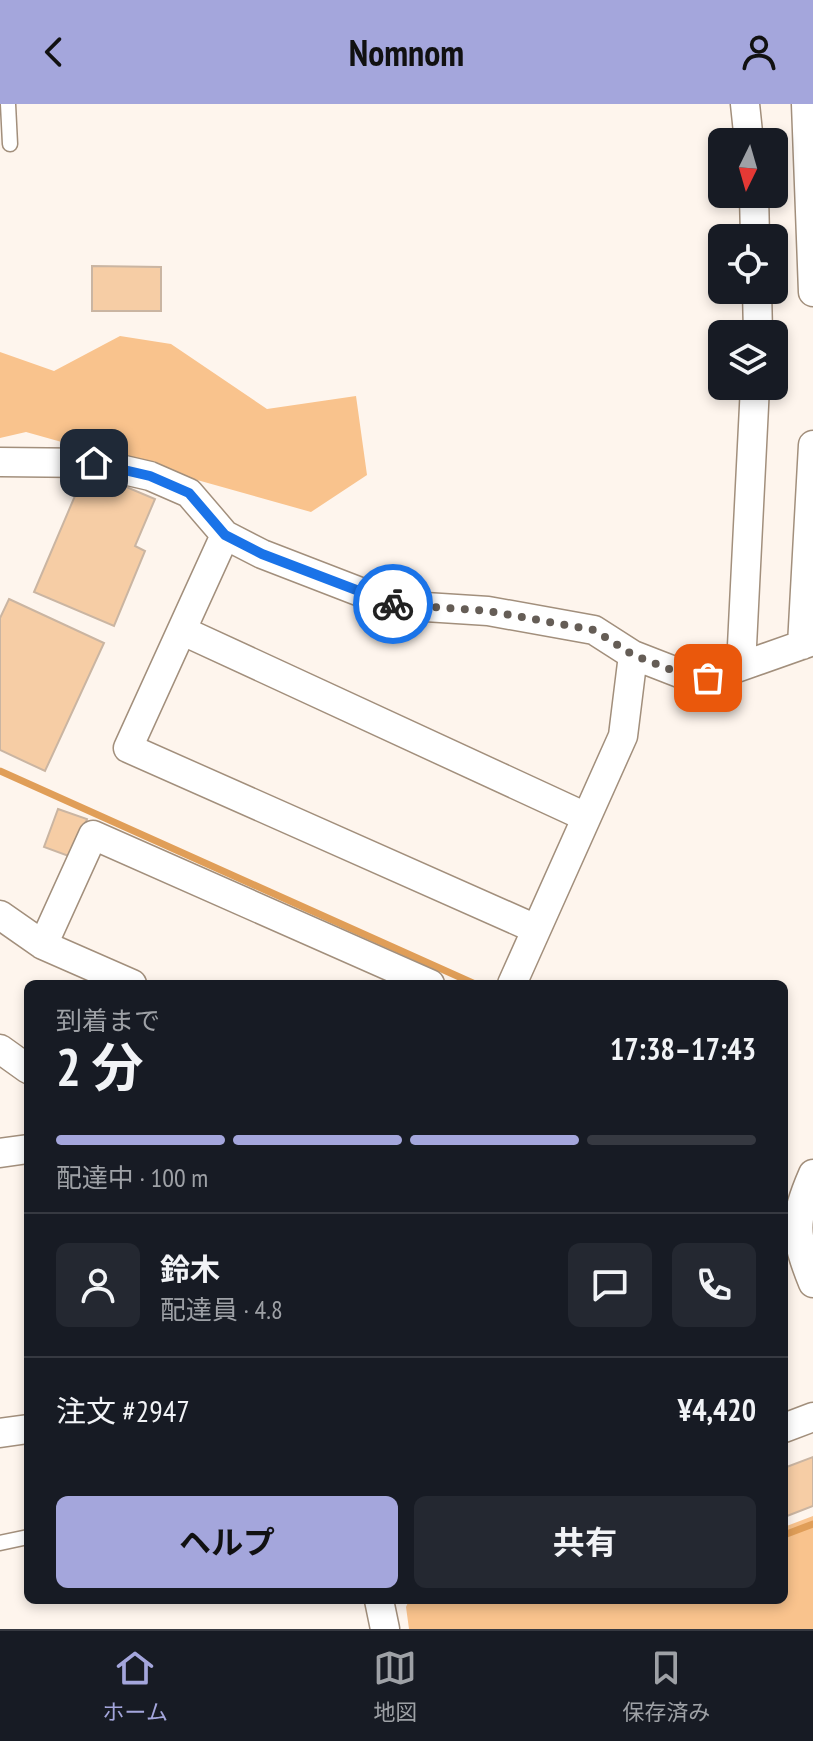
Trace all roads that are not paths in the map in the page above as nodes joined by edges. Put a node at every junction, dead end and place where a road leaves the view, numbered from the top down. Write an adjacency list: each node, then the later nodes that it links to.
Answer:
1 (8, 104): 5 (lane)
2 (745, 104): 4 (street)
3 (806, 104): 6 (street)
4 (748, 128)
5 (10, 144)
6 (813, 292)
7 (754, 400): 14 (street)
8 (813, 445): 12 (street)
9 (0, 462): 10 (street)
10 (225, 535): 11 (street); 13 (street)
11 (183, 631): 15 (street); 17 (street)
12 (808, 643): 14 (street)
13 (633, 655): 14 (street); 15 (street)
14 (741, 666)
15 (586, 817): 17 (street)
16 (0, 915): 18 (street)
17 (536, 929): 21 (street)
18 (43, 945): 19 (street); 20 (street)
19 (123, 980)
20 (421, 980)
21 (514, 980)
22 (0, 1049): 23 (street)
23 (24, 1066)
24 (24, 1150): 25 (street)
25 (0, 1153)
26 (813, 1174): 27 (street)
27 (813, 1283)
28 (813, 1417): 29 (street)
29 (788, 1426)
30 (24, 1430): 31 (street)
31 (0, 1433)
32 (24, 1538): 33 (lane)
33 (0, 1543)
34 (380, 1604): 35 (street)
35 (385, 1629)

